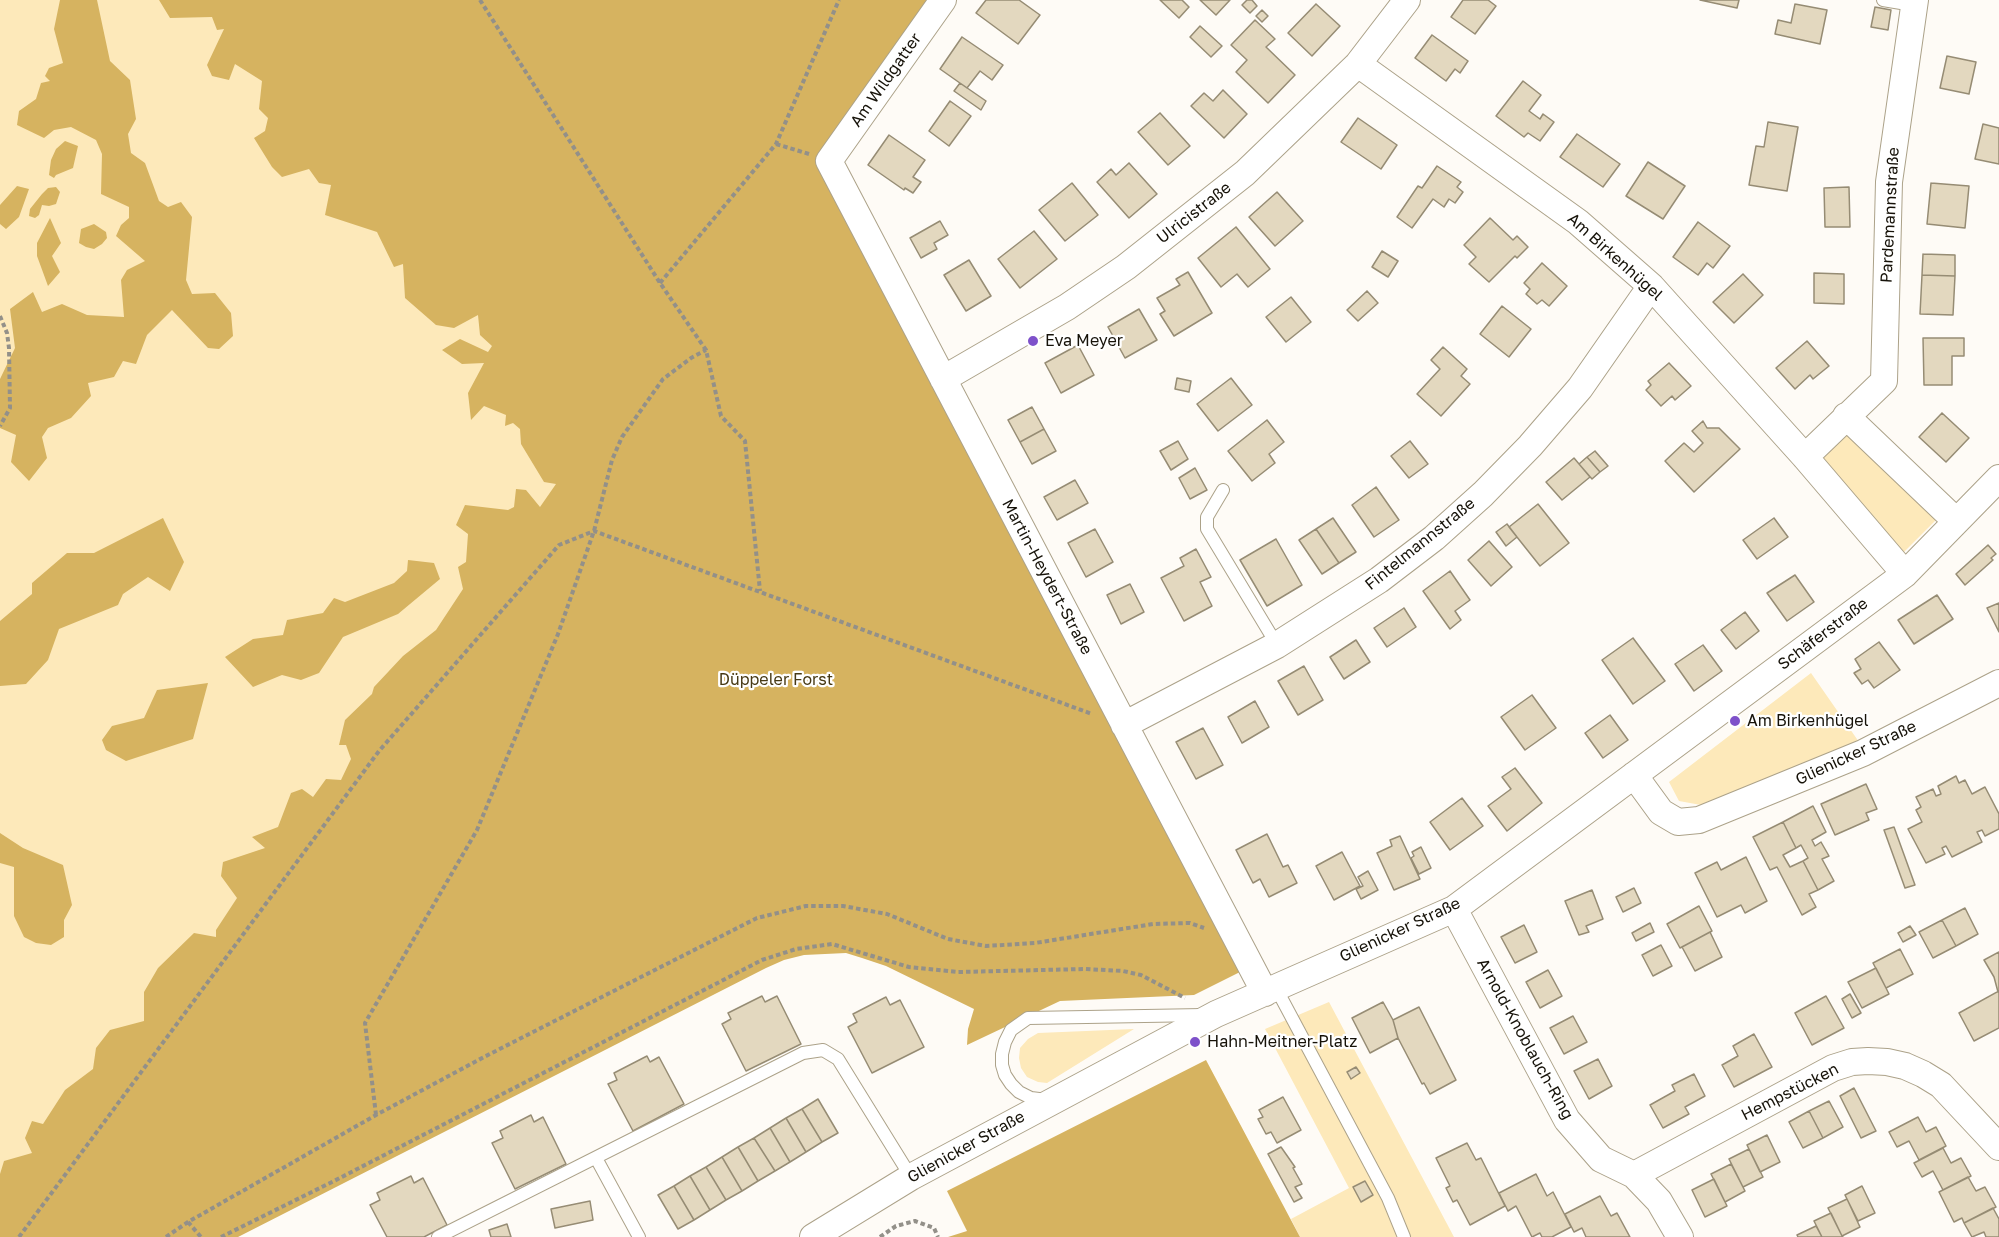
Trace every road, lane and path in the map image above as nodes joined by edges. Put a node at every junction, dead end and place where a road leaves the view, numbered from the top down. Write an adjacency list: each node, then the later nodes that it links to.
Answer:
1 (480, 0): 10 (path)
2 (839, 0): 8 (path)
3 (943, 0): 9 (street, Am Wildgatter)
4 (1407, 0): 7 (street, Ulricistraße)
5 (1883, 0): 6 (lane)
6 (1914, 2): 15 (street, Pardemannstraße)
7 (1358, 64): 11 (street, Am Birkenhügel); 14 (street, Ulricistraße)
8 (776, 144): 9 (path); 10 (path)
9 (829, 161): 14 (street, Martin-Heydert-Straße)
10 (660, 283): 13 (path)
11 (1651, 286): 17 (street, Am Birkenhügel); 24 (street, Fintelmannstraße)
12 (0, 316): 16 (path)
13 (706, 350): 21 (path); 23 (path)
14 (943, 380): 27 (street, Martin-Heydert-Straße)
15 (1846, 416): 17 (street, Pardemannstraße); 20 (street)
16 (0, 426)
17 (1805, 457): 22 (street, Am Birkenhügel)
18 (1999, 478): 20 (street, Schäferstraße)
19 (1223, 490): 24 (lane)
20 (1956, 521): 22 (street, Schäferstraße)
21 (594, 531): 23 (path); 34 (path); 40 (path)
22 (1905, 574): 28 (street, Schäferstraße)
23 (760, 591): 26 (path)
24 (1277, 645): 27 (street, Fintelmannstraße)
25 (1999, 683): 28 (street, Glienicker Straße)
26 (1062, 704)
27 (1124, 724): 31 (street, Martin-Heydert-Straße)
28 (1634, 775): 29 (street, Glienicker Straße)
29 (1454, 909): 31 (street, Glienicker Straße); 37 (street, Arnold-Knoblauch-Ring)
30 (1190, 922): 34 (path)
31 (1270, 990): 32 (street, Glienicker Straße); 49 (lane)
32 (1216, 1014): 33 (street, Glienicker Straße); 33 (lane); 43 (path)
33 (1057, 1098): 38 (street, Glienicker Straße)
34 (376, 1115): 39 (path)
35 (1999, 1147): 37 (street, Hempstücken)
36 (596, 1158): 38 (lane); 44 (lane); 45 (lane)
37 (1634, 1175): 50 (street, Arnold-Knoblauch-Ring)
38 (910, 1177): 46 (street, Glienicker Straße)
39 (188, 1222): 41 (path); 42 (path)
40 (19, 1237)
41 (166, 1237)
42 (201, 1237)
43 (221, 1237)
44 (438, 1237)
45 (639, 1237)
46 (813, 1237)
47 (880, 1237): 48 (path)
48 (939, 1237)
49 (1404, 1237)
50 (1680, 1237)

